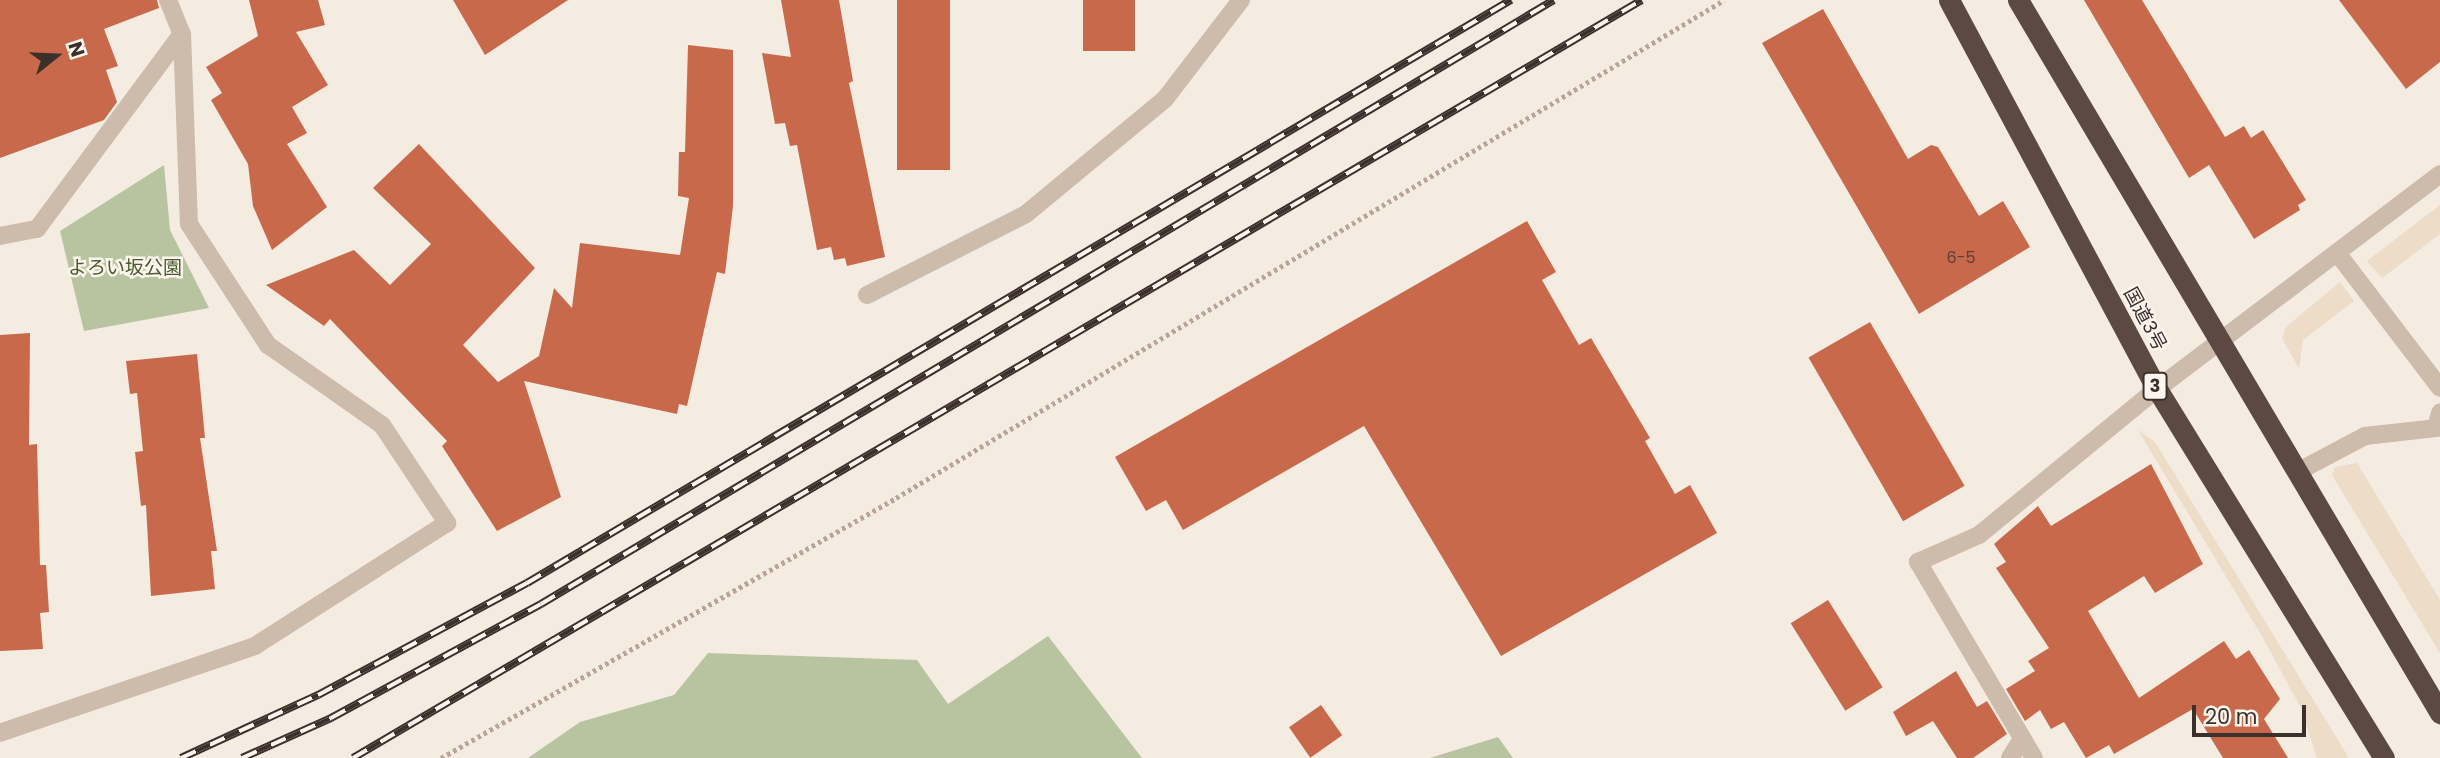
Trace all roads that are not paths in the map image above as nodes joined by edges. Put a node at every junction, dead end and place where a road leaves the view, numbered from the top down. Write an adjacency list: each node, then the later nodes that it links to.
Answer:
1 (168, 0): 5 (street)
2 (1241, 0): 9 (street)
3 (1949, 0): 12 (highway, 国道3号 / 3)
4 (2018, 0): 10 (highway)
5 (183, 34): 7 (street); 16 (street)
6 (2440, 174): 8 (street)
7 (0, 236)
8 (2338, 254): 10 (street); 11 (street)
9 (867, 295)
10 (2221, 342): 12 (street); 14 (highway)
11 (2440, 388)
12 (2157, 389): 17 (street); 20 (highway, 国道3号 / 3)
13 (2440, 413): 14 (street)
14 (2297, 472): 15 (highway)
15 (2440, 713)
16 (0, 733)
17 (2022, 739): 18 (street); 19 (street)
18 (2010, 758)
19 (2034, 758)
20 (2384, 758)

